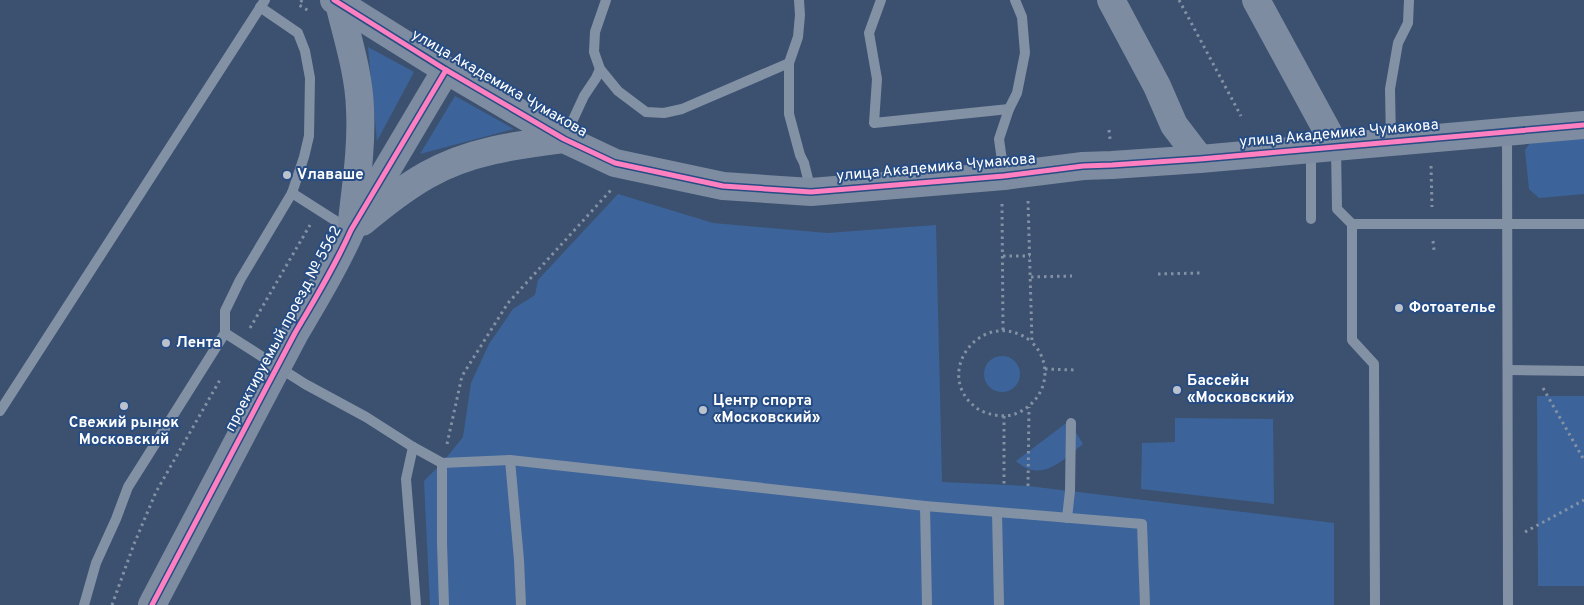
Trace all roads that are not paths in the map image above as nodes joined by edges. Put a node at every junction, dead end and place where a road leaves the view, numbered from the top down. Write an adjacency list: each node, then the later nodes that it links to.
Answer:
1 (606, 0): 11 (lane)
2 (799, 0): 10 (lane)
3 (881, 0): 13 (lane)
4 (1015, 0): 13 (lane)
5 (1111, 0): 19 (street)
6 (1256, 0): 18 (street)
7 (1409, 0): 17 (lane)
8 (337, 1): 12 (street, улица Академика Чумакова); 27 (street)
9 (262, 3): 22 (lane); 32 (lane)
10 (789, 63): 11 (lane); 21 (lane)
11 (600, 69): 16 (lane)
12 (446, 70): 16 (street, улица Академика Чумакова); 27 (street, проектируемый проезд № 5562)
13 (1009, 109): 20 (lane)
14 (1584, 125): 15 (street, улица Академика Чумакова)
15 (1507, 132): 17 (street, улица Академика Чумакова); 25 (lane)
16 (564, 139): 21 (street, улица Академика Чумакова); 27 (street)
17 (1391, 142): 18 (street, улица Академика Чумакова)
18 (1323, 148): 19 (street, улица Академика Чумакова); 23 (lane); 24 (lane)
19 (1200, 158): 20 (street, улица Академика Чумакова)
20 (1004, 176): 21 (street, улица Академика Чумакова)
21 (811, 192)
22 (292, 193): 27 (lane); 28 (lane)
23 (1311, 219)
24 (1352, 224): 25 (lane); 48 (lane)
25 (1508, 224): 26 (lane); 30 (lane)
26 (1584, 224)
27 (350, 230): 29 (street, проектируемый проезд № 5562)
28 (225, 333): 29 (lane); 40 (lane)
29 (278, 365): 34 (lane); 41 (street, проектируемый проезд № 5562)
30 (1508, 370): 31 (lane); 49 (lane)
31 (1584, 371)
32 (0, 411)
33 (1071, 424): 39 (lane)
34 (413, 447): 36 (lane); 42 (lane)
35 (510, 460): 36 (lane); 37 (lane); 44 (lane)
36 (442, 463): 43 (lane)
37 (925, 506): 38 (lane); 45 (lane)
38 (997, 512): 39 (lane); 46 (lane)
39 (1067, 518): 47 (lane)
40 (84, 605)
41 (152, 605)
42 (416, 605)
43 (444, 605)
44 (521, 605)
45 (927, 605)
46 (999, 605)
47 (1145, 605)
48 (1375, 605)
49 (1508, 605)

